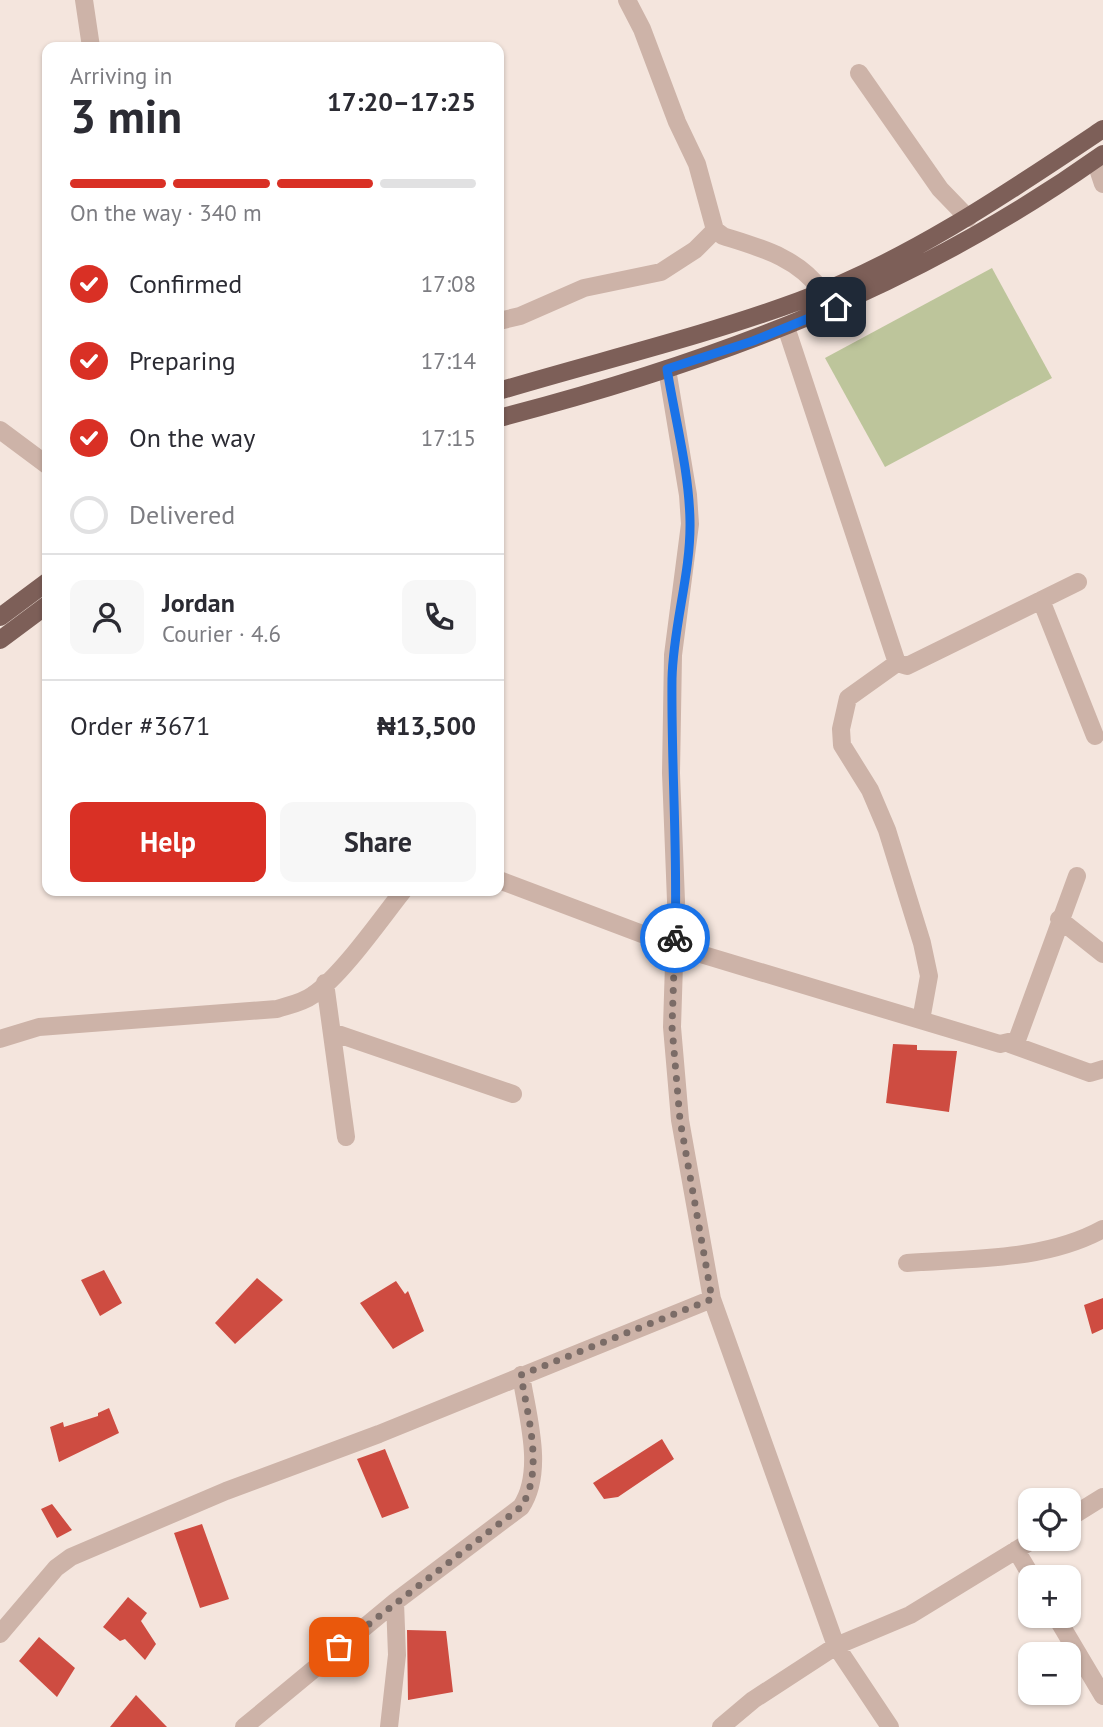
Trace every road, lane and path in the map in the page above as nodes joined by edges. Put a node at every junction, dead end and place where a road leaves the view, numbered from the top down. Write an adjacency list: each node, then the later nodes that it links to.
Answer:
1 (84, 0): 3 (street)
2 (627, 0): 9 (street)
3 (90, 42)
4 (859, 73): 8 (street)
5 (1103, 129): 8 (main road)
6 (1099, 157): 7 (street); 12 (main road)
7 (1103, 184)
8 (968, 218): 10 (main road)
9 (715, 230): 10 (street); 11 (street)
10 (822, 292): 14 (main road)
11 (504, 320)
12 (786, 327): 13 (main road); 24 (street)
13 (667, 369): 15 (main road); 30 (street)
14 (504, 390)
15 (504, 417)
16 (0, 430): 17 (street)
17 (42, 461)
18 (1078, 582): 20 (street)
19 (42, 586): 22 (main road)
20 (1041, 600): 24 (street); 25 (street)
21 (42, 609): 23 (main road)
22 (0, 617)
23 (0, 640)
24 (897, 663): 33 (street)
25 (1095, 736)
26 (1077, 876): 29 (street)
27 (504, 882): 30 (street)
28 (399, 896): 32 (street)
29 (1059, 919): 31 (street); 36 (street)
30 (674, 946): 33 (street); 42 (street)
31 (1103, 954)
32 (325, 983): 34 (street); 35 (street)
33 (921, 1020): 36 (street)
34 (332, 1032): 38 (street); 39 (street)
35 (0, 1039)
36 (1010, 1044): 37 (street)
37 (1102, 1074)
38 (513, 1094)
39 (346, 1137)
40 (1103, 1229): 41 (street)
41 (907, 1263)
42 (712, 1299): 43 (street); 51 (street)
43 (521, 1375): 48 (street); 50 (street)
44 (1103, 1497): 45 (street)
45 (1081, 1511)
46 (1016, 1550): 47 (street); 51 (street)
47 (1025, 1565)
48 (395, 1602): 53 (street); 54 (street)
49 (1063, 1628): 52 (street)
50 (0, 1634)
51 (836, 1646): 55 (street); 56 (street)
52 (1103, 1696)
53 (244, 1727)
54 (389, 1727)
55 (721, 1727)
56 (890, 1727)

